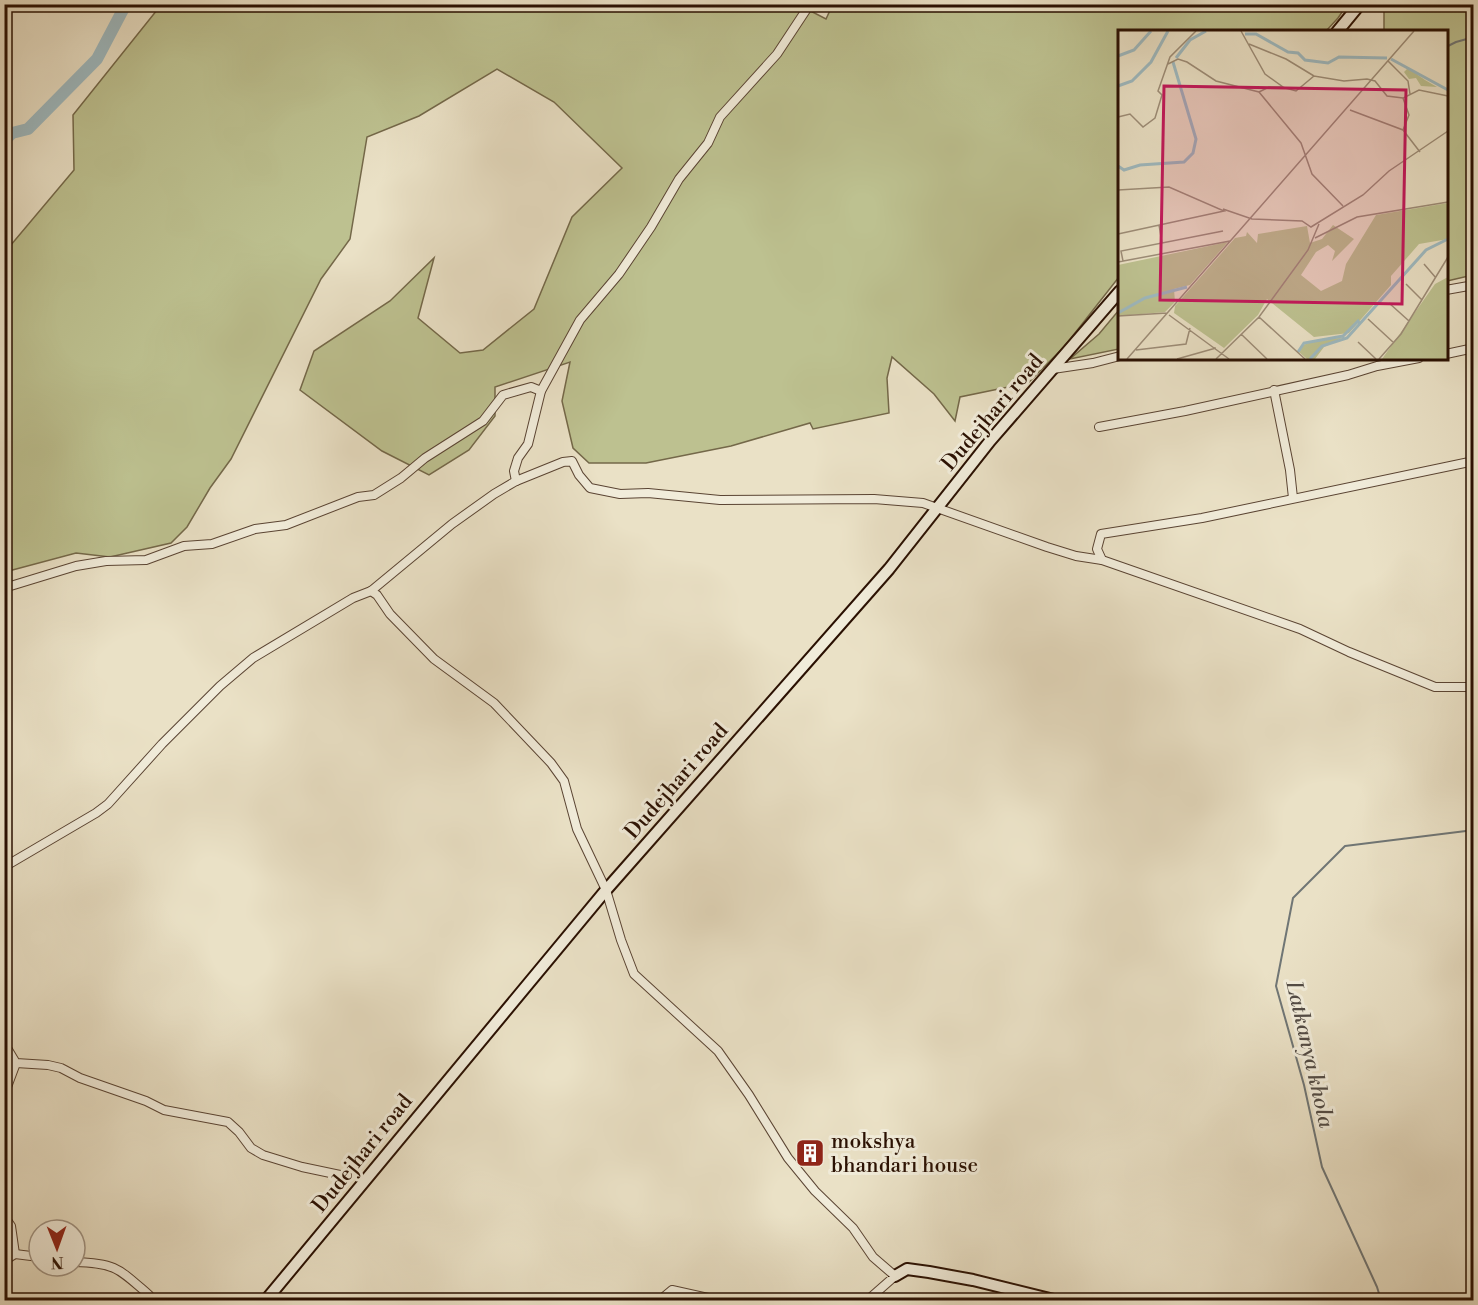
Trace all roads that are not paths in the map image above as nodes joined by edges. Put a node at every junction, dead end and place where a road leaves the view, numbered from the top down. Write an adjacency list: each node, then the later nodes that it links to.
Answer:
1 (810, 4): 14 (street)
2 (1360, 4): 3 (street)
3 (1339, 30)
4 (1473, 285): 5 (street)
5 (1448, 290)
6 (1118, 292): 12 (street, Dudejhari road)
7 (1472, 348): 8 (street); 11 (street)
8 (1448, 354)
9 (1118, 356): 12 (street)
10 (1410, 360): 13 (street)
11 (1473, 363)
12 (1053, 369): 19 (street, Dudejhari road)
13 (1274, 390): 15 (street); 18 (street)
14 (541, 391): 17 (street); 21 (street)
15 (1099, 427)
16 (1473, 461): 18 (street)
17 (516, 481): 19 (street); 22 (street)
18 (1293, 498): 20 (street)
19 (939, 507): 20 (street); 25 (street, Dudejhari road)
20 (1102, 560): 23 (street)
21 (4, 588)
22 (371, 591): 24 (street); 25 (street)
23 (1473, 687)
24 (4, 867)
25 (606, 890): 35 (street); 37 (street, Dudejhari road)
26 (4, 1043): 27 (street)
27 (16, 1063): 28 (street); 29 (street)
28 (4, 1095)
29 (340, 1175)
30 (4, 1216): 31 (street)
31 (15, 1254): 32 (street); 33 (street)
32 (27, 1256)
33 (4, 1261)
34 (87, 1263): 36 (street)
35 (895, 1276): 40 (street); 41 (street)
36 (153, 1300)
37 (266, 1300)
38 (660, 1300): 39 (street)
39 (717, 1300)
40 (864, 1300)
41 (1054, 1300)

